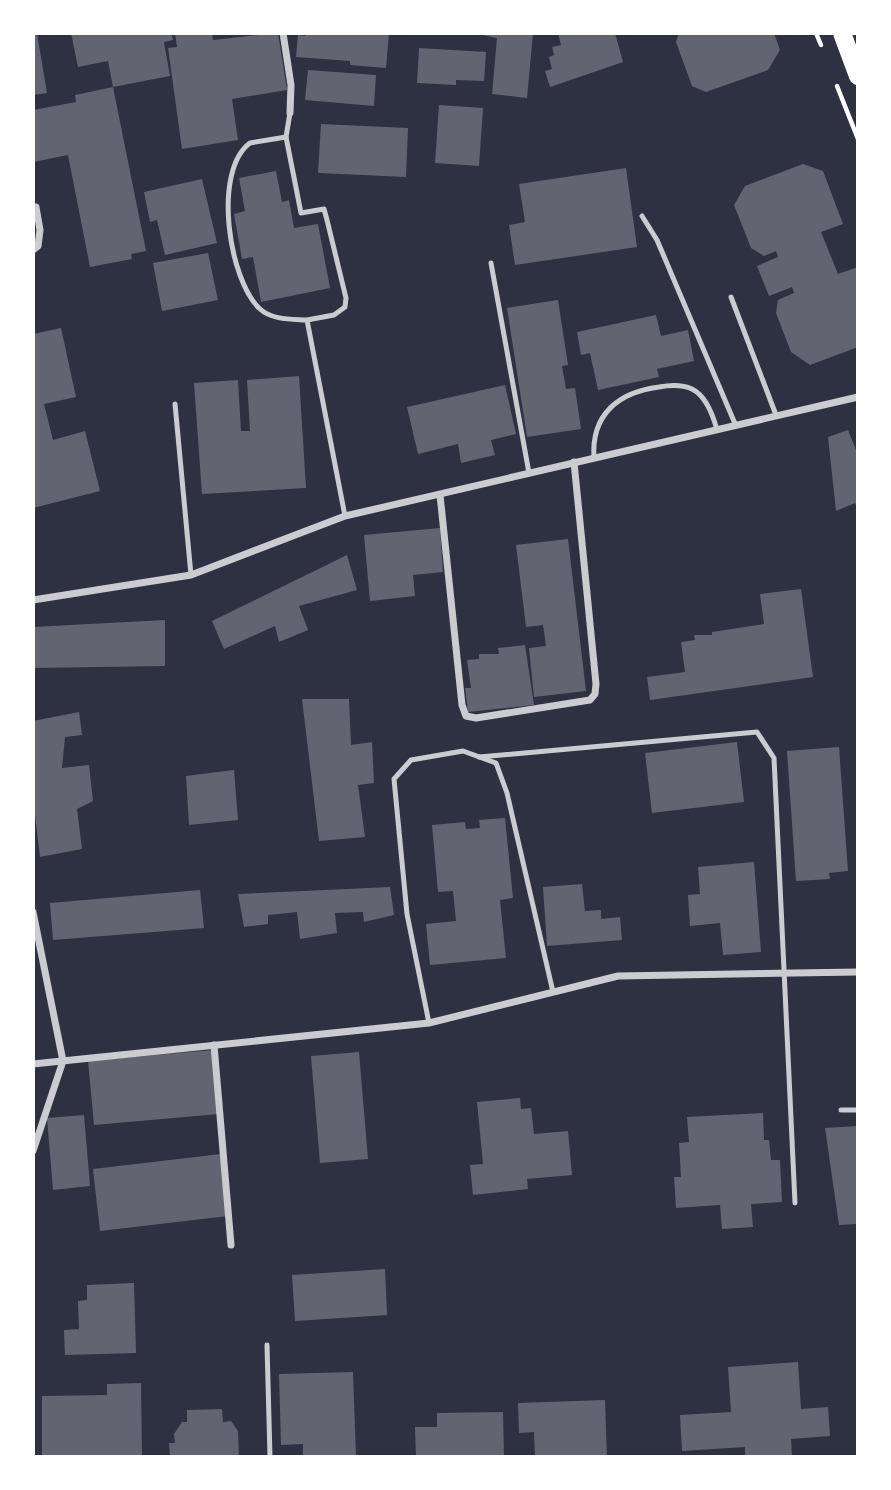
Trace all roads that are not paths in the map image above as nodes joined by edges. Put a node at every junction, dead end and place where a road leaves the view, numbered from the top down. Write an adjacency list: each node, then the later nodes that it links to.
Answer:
1 (283, 33): 4 (street)
2 (842, 33): 3 (main road)
3 (858, 76)
4 (290, 113): 5 (lane)
5 (286, 137): 11 (lane); 11 (lane)
6 (36, 207): 8 (street)
7 (642, 216): 15 (lane)
8 (33, 250)
9 (491, 263): 19 (lane)
10 (731, 297): 14 (lane)
11 (307, 320): 21 (lane)
12 (858, 397): 14 (street)
13 (175, 404): 22 (lane)
14 (776, 415): 15 (street)
15 (736, 426): 16 (street)
16 (717, 430): 17 (street); 17 (lane)
17 (594, 457): 18 (street)
18 (574, 462): 19 (street); 20 (street)
19 (530, 473): 20 (street)
20 (440, 495): 21 (street)
21 (345, 516): 22 (street)
22 (191, 575): 23 (street)
23 (33, 600)
24 (479, 757): 27 (lane); 28 (lane); 29 (lane)
25 (33, 912): 31 (street)
26 (858, 972): 27 (street)
27 (786, 973): 28 (street); 36 (lane)
28 (553, 992): 29 (street)
29 (429, 1023): 30 (street)
30 (214, 1045): 31 (street); 37 (street)
31 (63, 1061): 32 (street); 35 (street)
32 (33, 1064)
33 (841, 1110): 34 (lane)
34 (858, 1110)
35 (33, 1151)
36 (796, 1203)
37 (231, 1245)
38 (267, 1345): 39 (lane)
39 (270, 1457)

